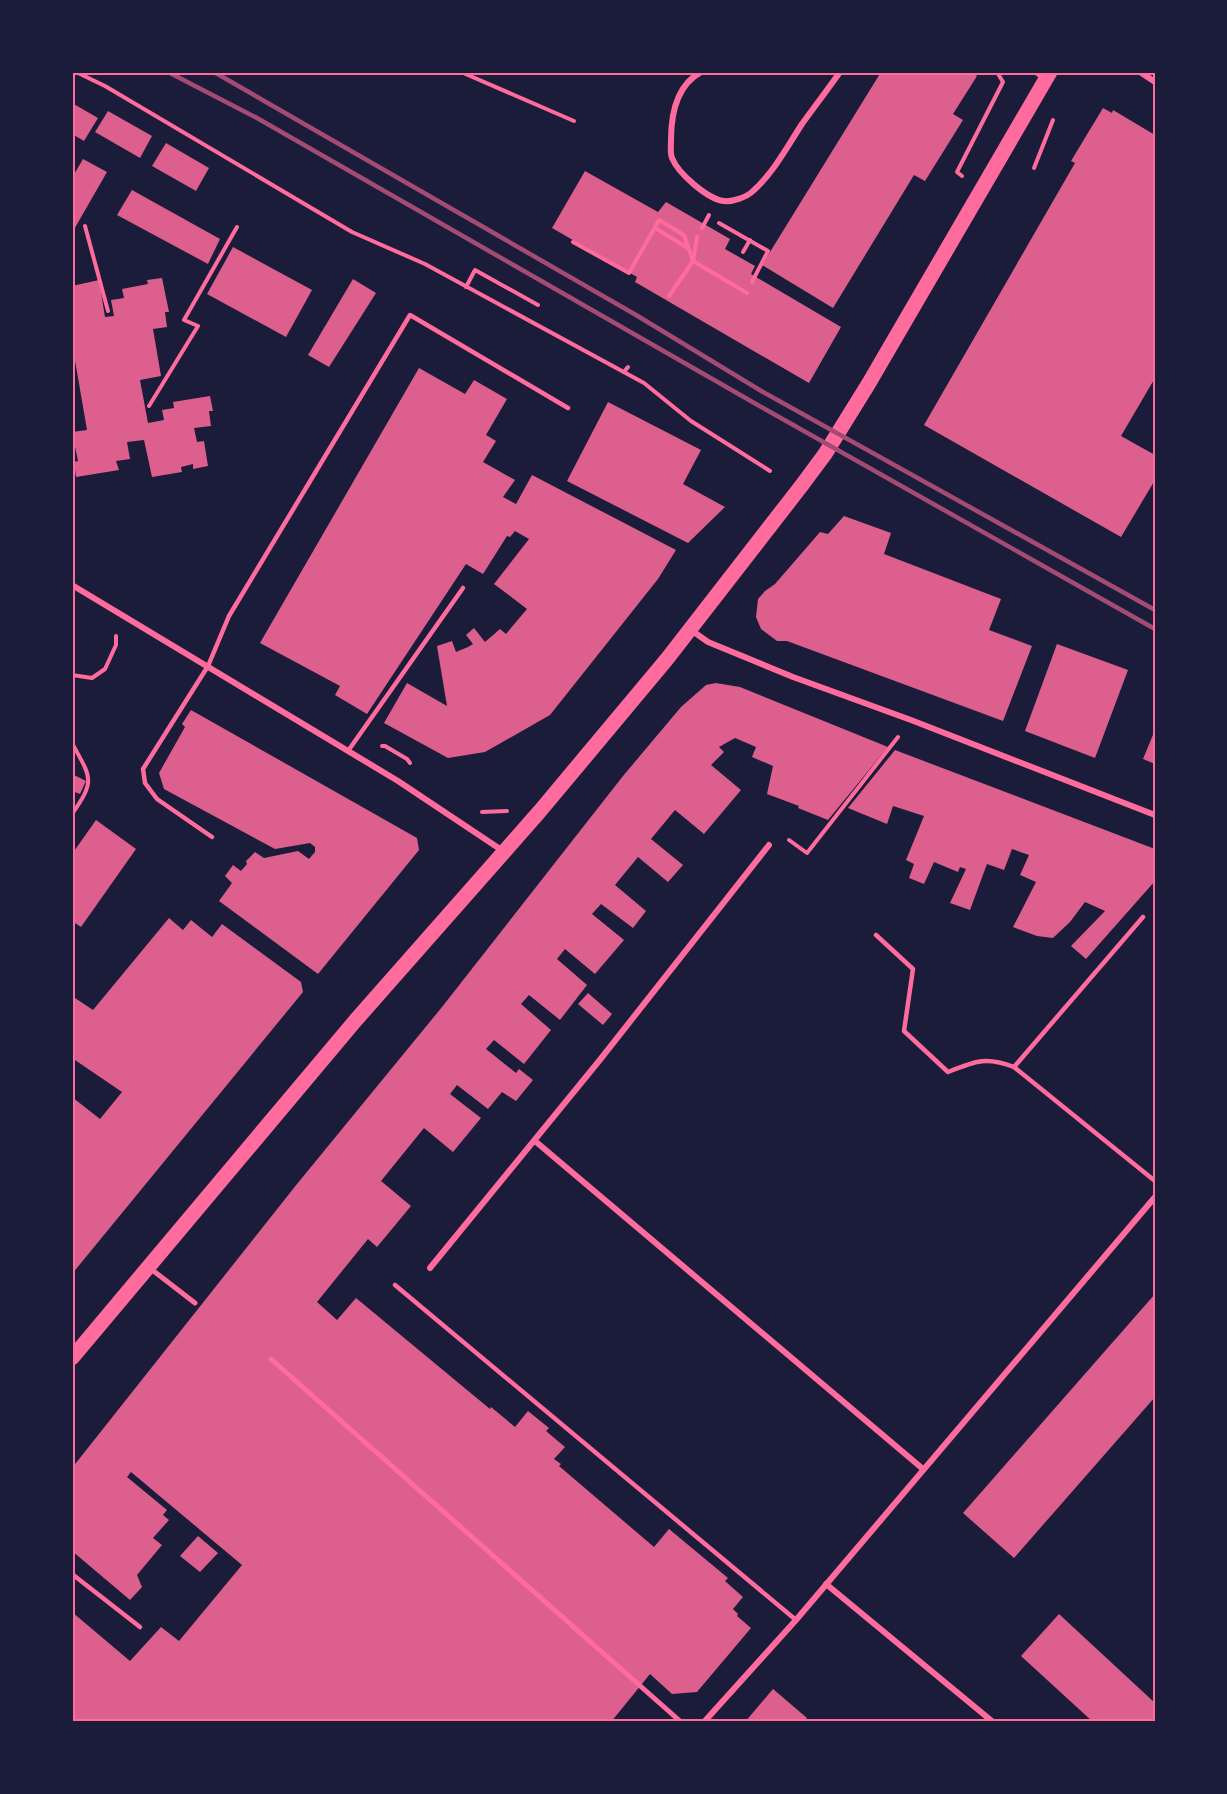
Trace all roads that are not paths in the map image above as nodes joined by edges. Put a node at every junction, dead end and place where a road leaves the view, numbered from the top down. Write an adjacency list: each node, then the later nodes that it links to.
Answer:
1 (701, 72): 2 (street)
2 (840, 72)
3 (1140, 72): 5 (street)
4 (1044, 74): 9 (main road)
5 (1155, 82)
6 (568, 408): 10 (lane)
7 (72, 585): 10 (street)
8 (463, 588): 11 (lane)
9 (690, 630): 12 (street); 15 (main road)
10 (208, 666): 11 (street); 13 (lane)
11 (348, 751): 15 (street)
12 (1155, 815)
13 (212, 837)
14 (769, 845): 19 (street)
15 (503, 852): 22 (main road)
16 (1143, 917): 18 (lane)
17 (876, 935): 18 (lane)
18 (1014, 1067): 20 (lane)
19 (536, 1141): 23 (street); 28 (street)
20 (1155, 1181)
21 (1155, 1197): 28 (street)
22 (149, 1268): 25 (street); 26 (main road)
23 (430, 1268)
24 (395, 1285): 31 (lane)
25 (195, 1303)
26 (72, 1358)
27 (271, 1359): 33 (street)
28 (923, 1469): 30 (street)
29 (72, 1574): 32 (lane)
30 (826, 1584): 31 (street); 35 (street)
31 (796, 1620): 34 (street)
32 (140, 1628)
33 (681, 1722)
34 (704, 1722)
35 (993, 1722)

